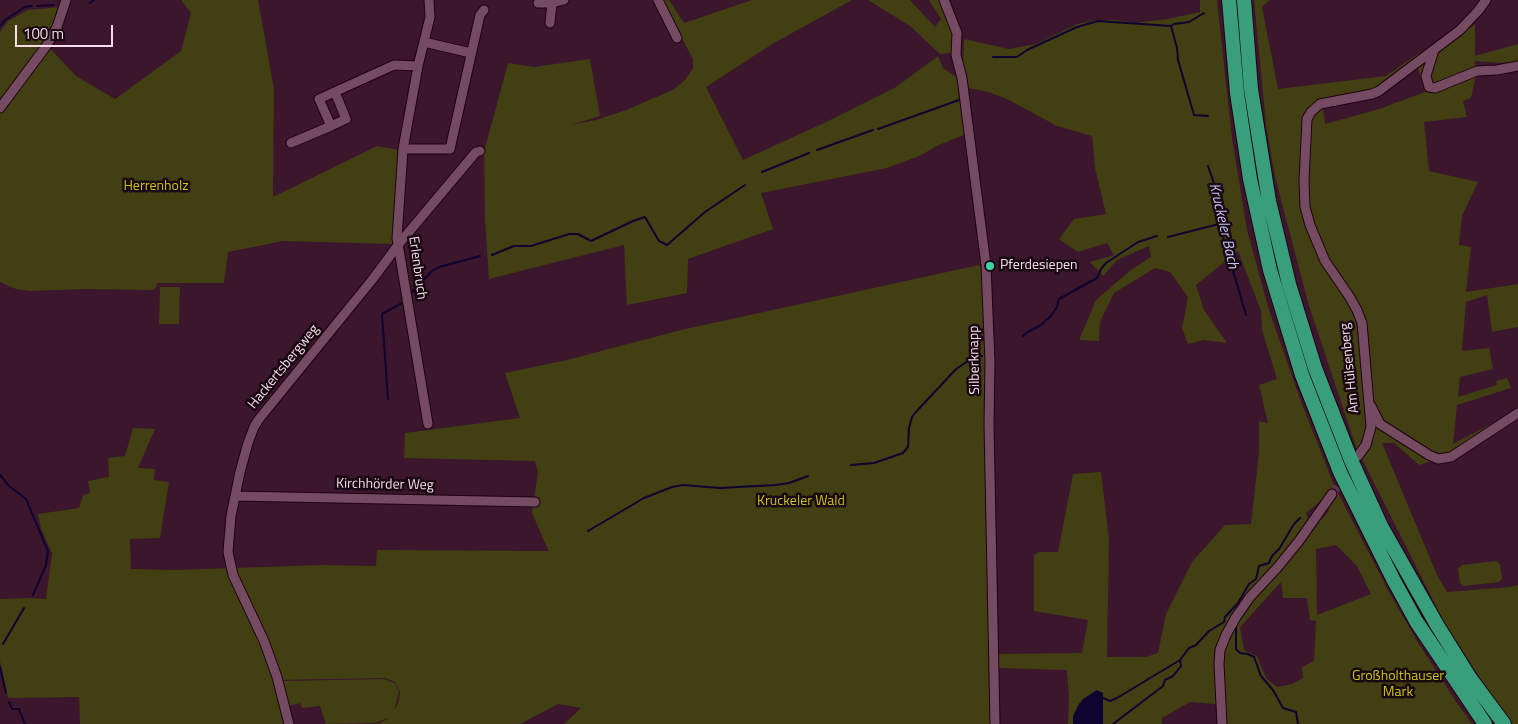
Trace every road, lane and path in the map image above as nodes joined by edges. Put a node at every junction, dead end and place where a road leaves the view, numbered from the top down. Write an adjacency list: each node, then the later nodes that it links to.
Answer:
1 (66, 0): 20 (street)
2 (429, 0): 14 (street, Erlenbruch)
3 (564, 0): 10 (street)
4 (658, 0): 13 (street)
5 (944, 0): 34 (street, Silberknapp)
6 (1229, 0): 36 (highway)
7 (1244, 0): 37 (highway)
8 (1486, 0): 15 (street, Am Hülsenberg)
9 (538, 3): 10 (street)
10 (552, 3): 12 (street)
11 (484, 10): 16 (street)
12 (550, 23)
13 (677, 38)
14 (424, 42): 16 (street); 17 (street, Erlenbruch)
15 (1434, 50): 18 (street); 26 (street, Am Hülsenberg)
16 (471, 53): 23 (street)
17 (418, 66): 19 (street); 23 (street, Erlenbruch)
18 (1518, 66)
19 (335, 92): 21 (street); 21 (street)
20 (0, 108)
21 (331, 126): 22 (street)
22 (291, 143)
23 (403, 149): 25 (street, Erlenbruch)
24 (478, 152): 25 (street, Hackertsbergweg)
25 (398, 245): 28 (street, Erlenbruch); 31 (street, Hackertsbergweg)
26 (1368, 396): 27 (street); 29 (street, Am Hülsenberg)
27 (1518, 413)
28 (428, 424)
29 (1358, 456)
30 (1332, 494): 35 (street)
31 (235, 496): 32 (street, Kirchhörder Weg); 33 (street, Hackertsbergweg)
32 (535, 502)
33 (289, 724)
34 (995, 724)
35 (1222, 724)
36 (1485, 724)
37 (1504, 724)

